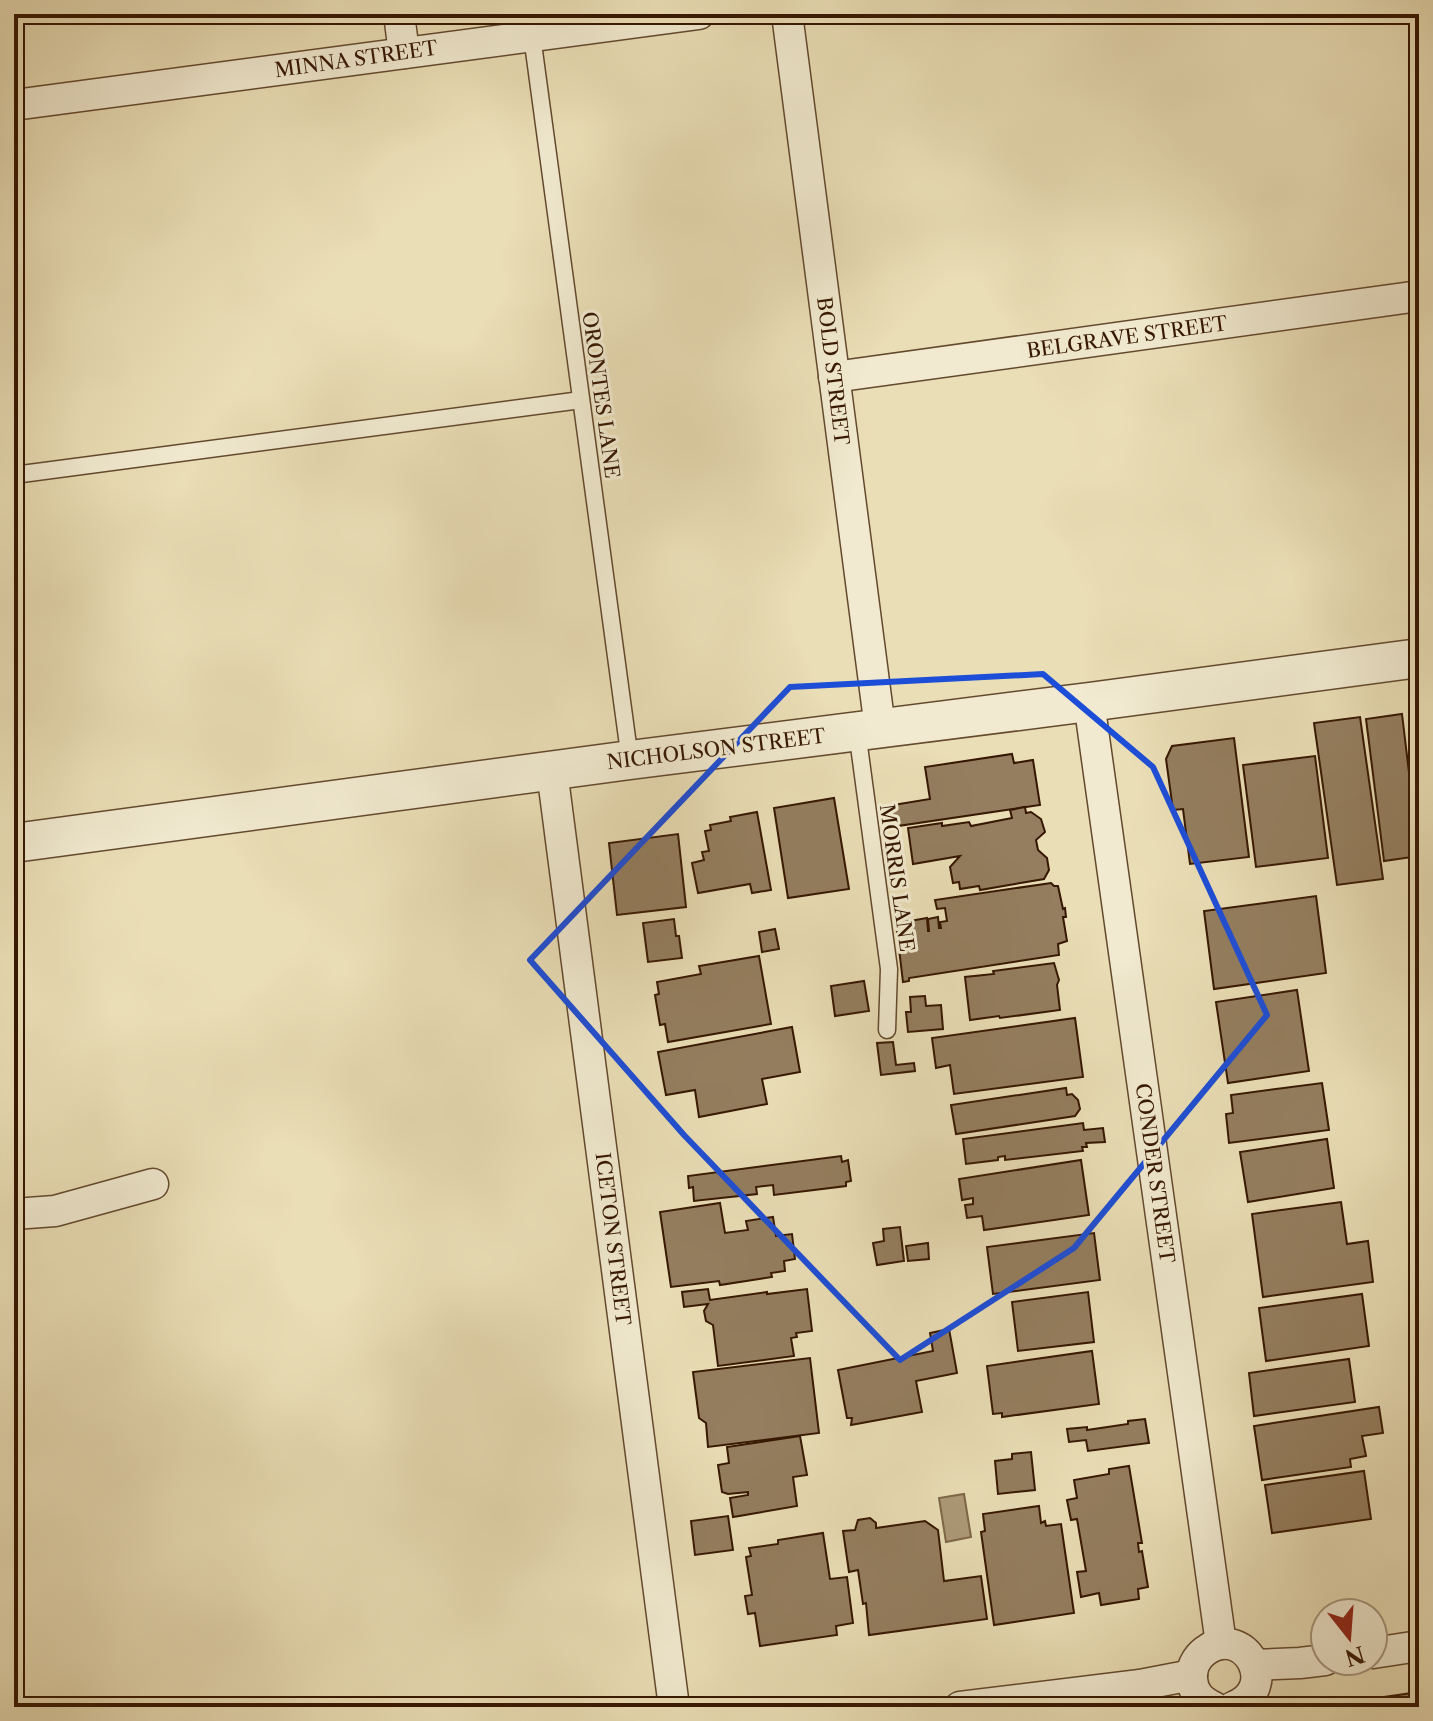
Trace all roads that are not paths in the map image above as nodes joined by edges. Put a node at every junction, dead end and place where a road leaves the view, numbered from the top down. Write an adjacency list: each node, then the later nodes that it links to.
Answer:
1 (399, 14): 5 (street)
2 (699, 14): 4 (street, MINNA STREET)
3 (787, 14): 8 (street, BOLD STREET)
4 (532, 36): 5 (street, MINNA STREET); 9 (lane, ORONTES LANE)
5 (404, 53): 6 (street, MINNA STREET)
6 (14, 105)
7 (1419, 296): 8 (street, BELGRAVE STREET)
8 (834, 377): 13 (street, BOLD STREET)
9 (581, 400): 10 (lane); 14 (lane, ORONTES LANE)
10 (14, 475)
11 (1419, 658): 12 (street, NICHOLSON STREET)
12 (1089, 702): 13 (street, NICHOLSON STREET); 20 (street, CONDER STREET)
13 (869, 730): 14 (street, NICHOLSON STREET); 17 (lane, MORRIS LANE)
14 (630, 760): 15 (street, NICHOLSON STREET)
15 (552, 771): 16 (street, NICHOLSON STREET); 26 (street, ICETON STREET)
16 (14, 843)
17 (887, 1030)
18 (153, 1184): 19 (street)
19 (14, 1214)
20 (1221, 1644): 24 (street); 25 (street)
21 (1419, 1646): 22 (street)
22 (1389, 1651)
23 (1309, 1662): 24 (street)
24 (1255, 1665): 29 (street)
25 (1192, 1675): 27 (street); 28 (street)
26 (674, 1707)
27 (960, 1707)
28 (1214, 1707)
29 (1233, 1707)

